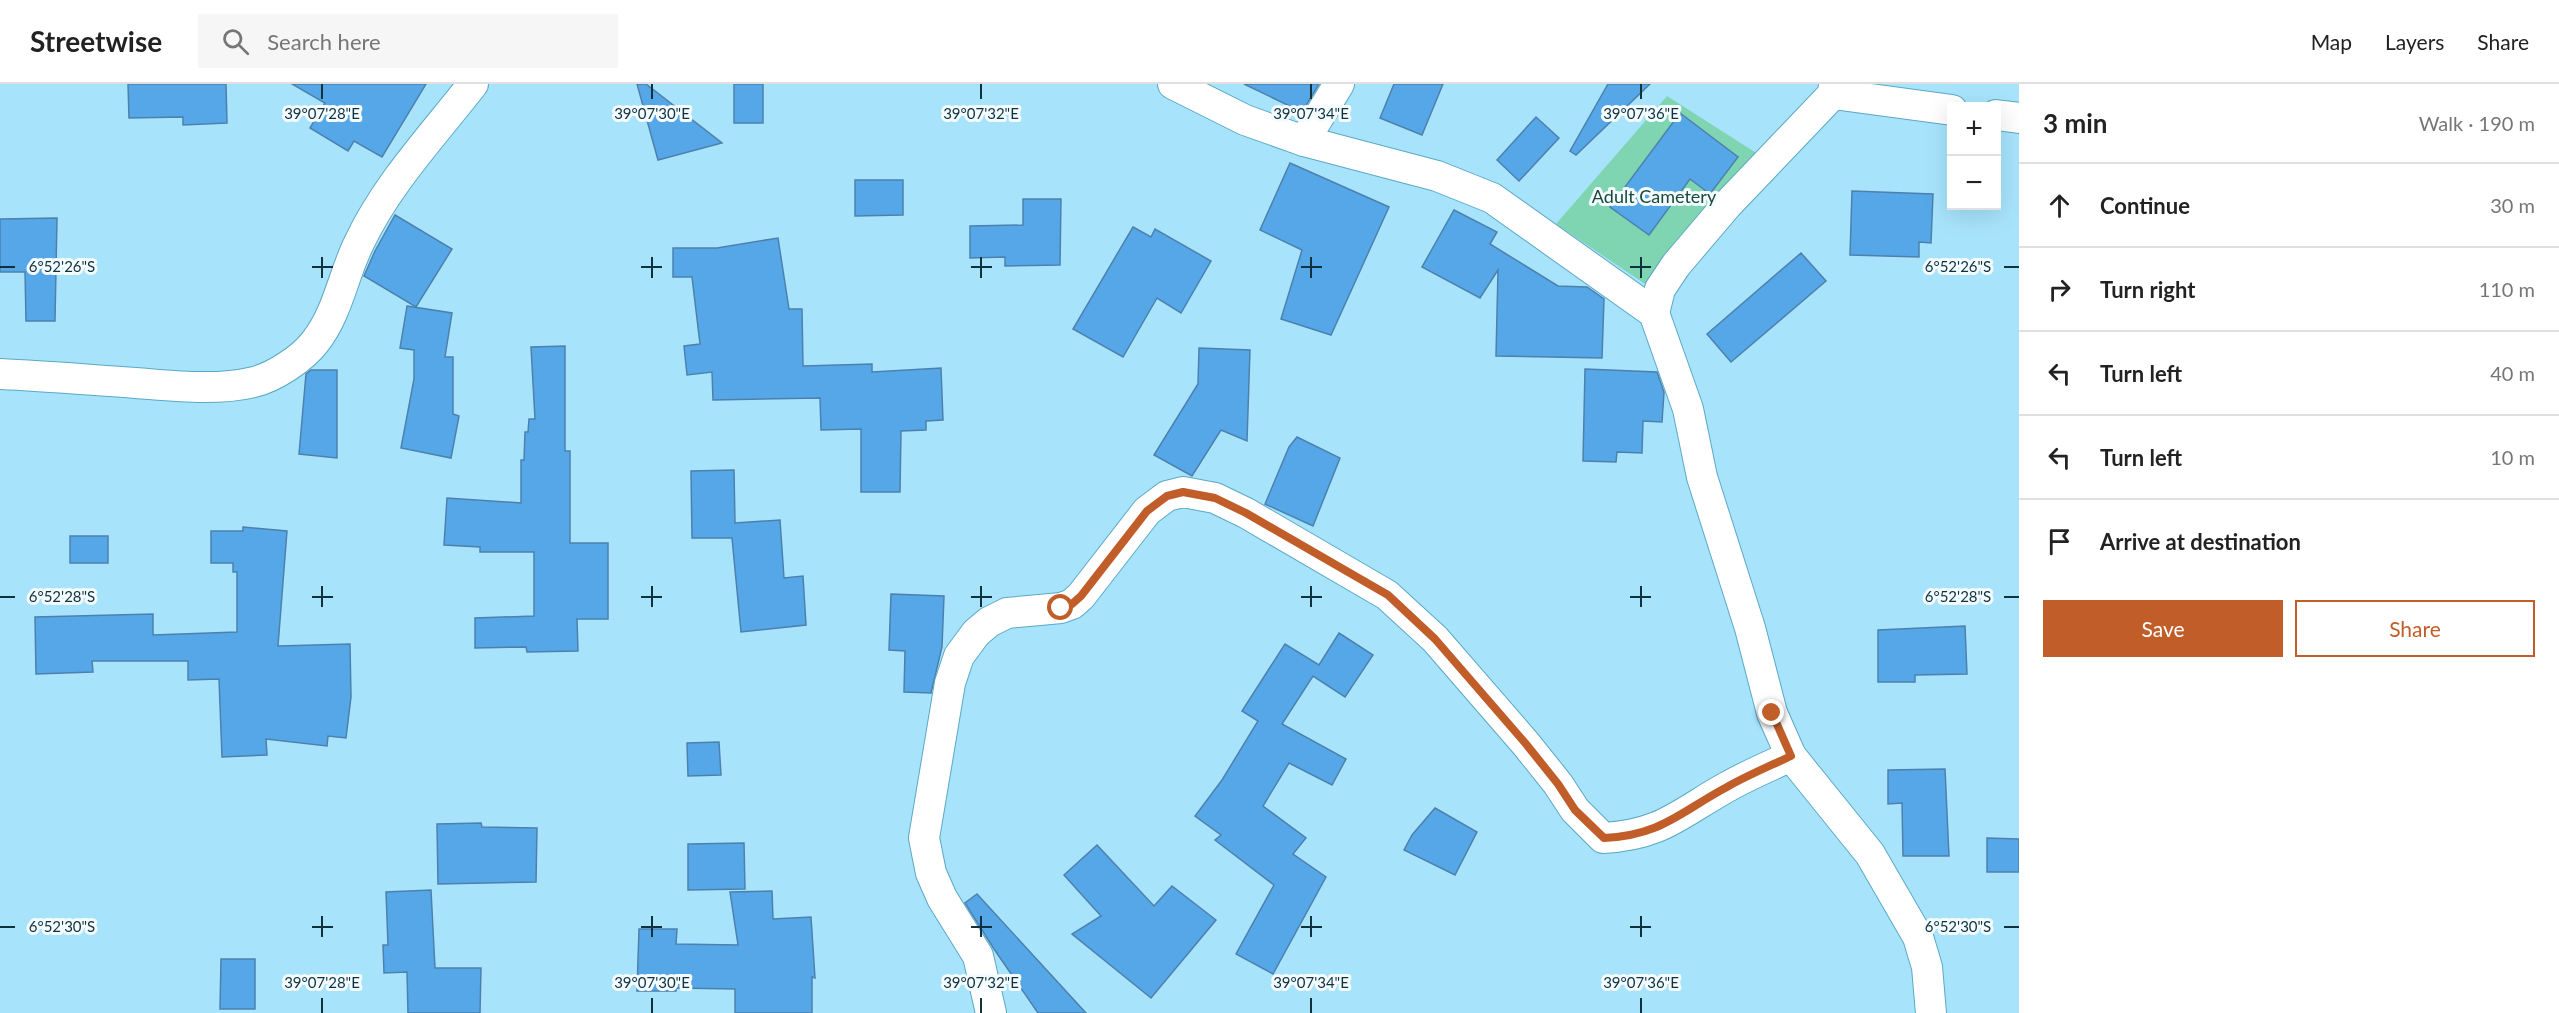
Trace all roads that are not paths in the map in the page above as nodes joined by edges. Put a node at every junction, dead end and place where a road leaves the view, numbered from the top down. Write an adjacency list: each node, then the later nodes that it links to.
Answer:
1 (473, 84): 10 (street)
2 (1173, 84): 8 (street)
3 (1338, 84): 8 (street)
4 (1834, 89): 5 (street); 9 (street)
5 (1947, 109)
6 (2001, 116): 7 (street)
7 (2019, 118)
8 (1304, 141): 9 (street)
9 (1654, 313): 11 (street)
10 (0, 374)
11 (1791, 756): 12 (street); 13 (street)
12 (991, 1013)
13 (1931, 1013)

